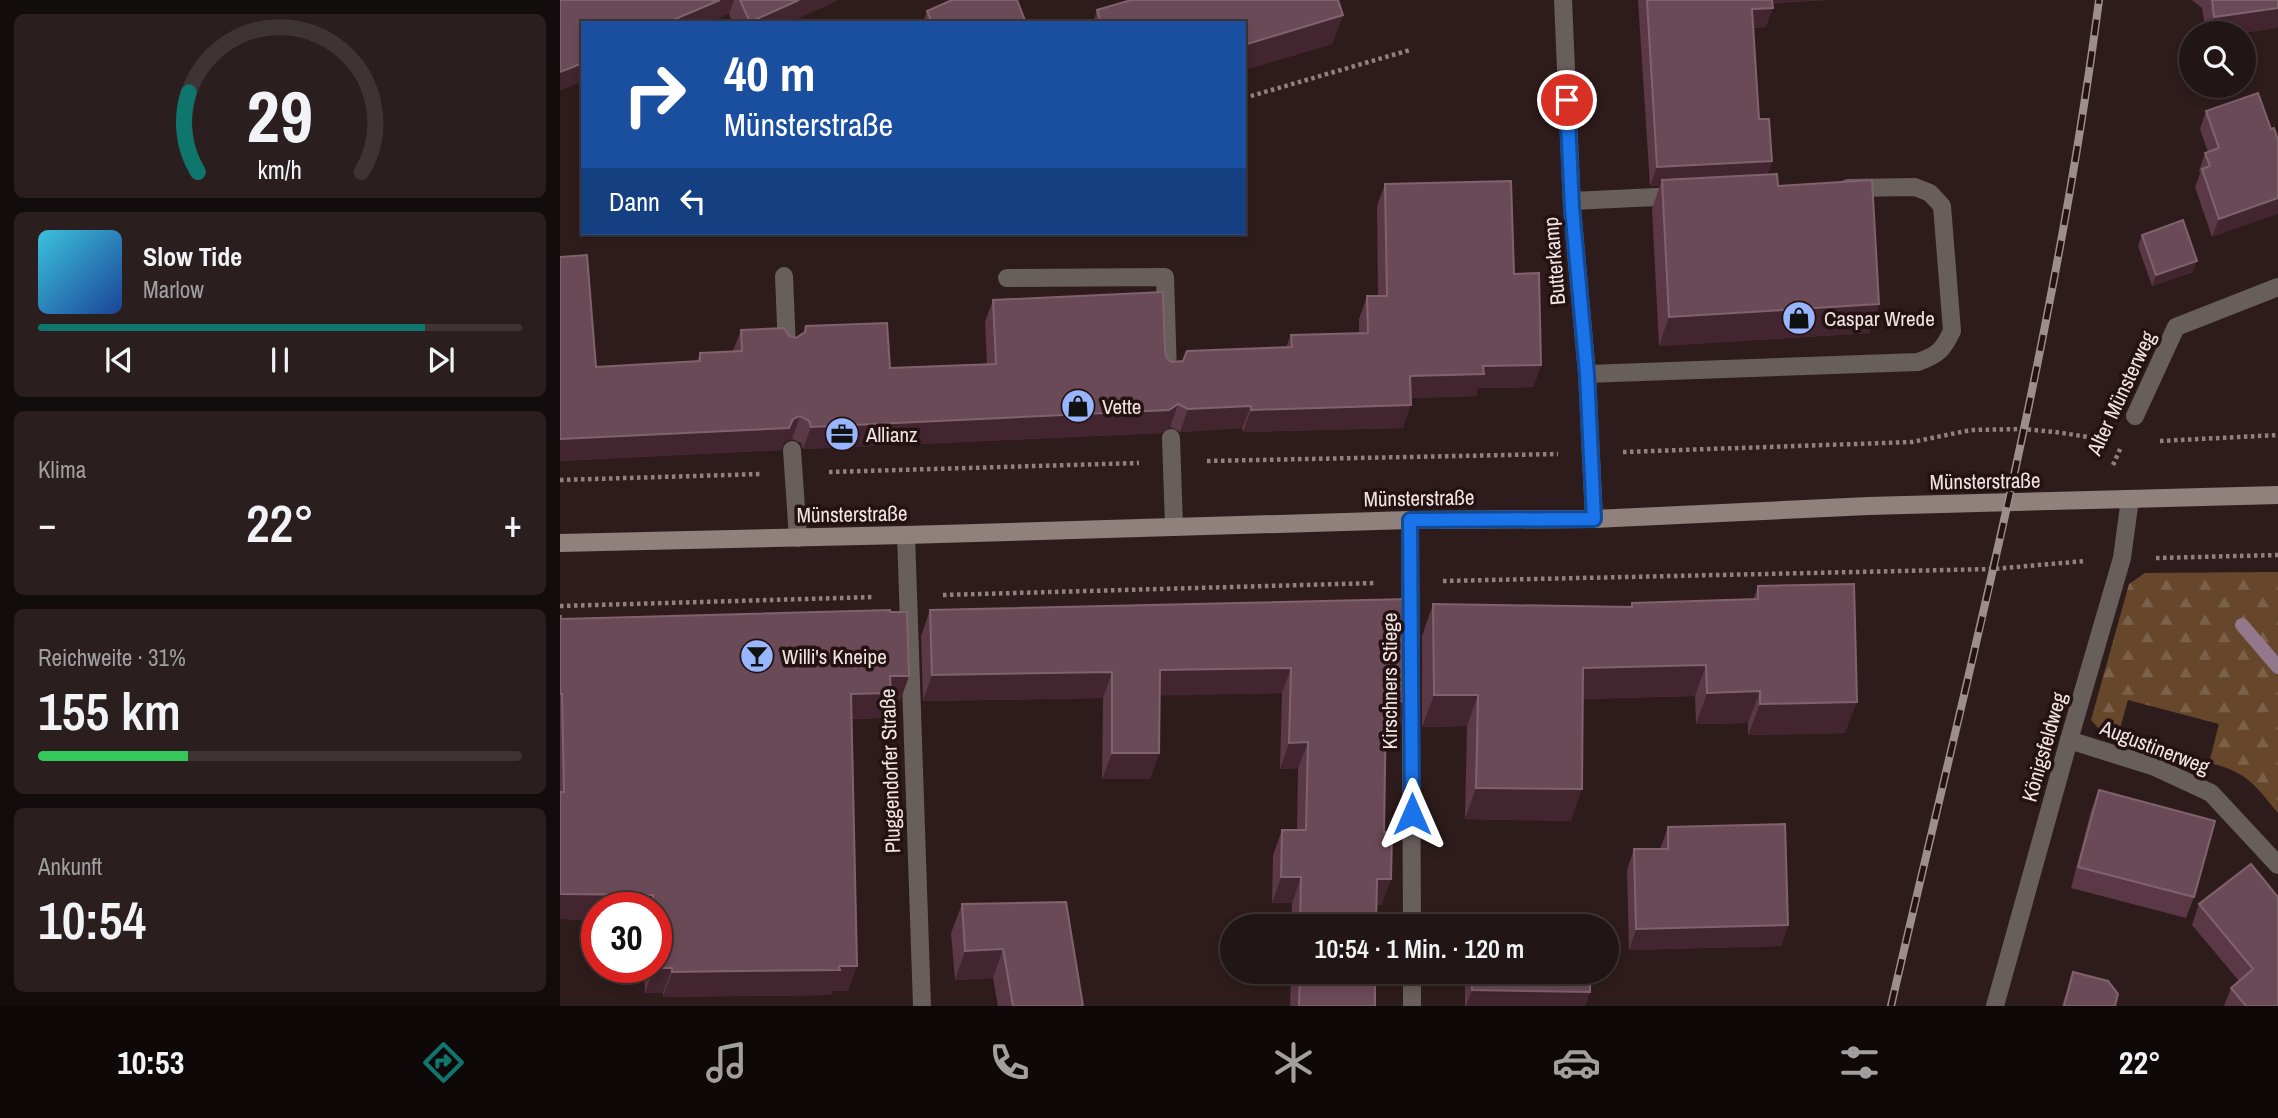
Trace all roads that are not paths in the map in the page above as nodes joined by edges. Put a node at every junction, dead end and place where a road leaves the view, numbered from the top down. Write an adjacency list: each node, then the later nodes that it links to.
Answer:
1 (1563, 0): 4 (street, Butterkamp)
2 (1833, 188): 10 (street)
3 (1696, 195): 4 (street)
4 (1572, 201): 10 (street, Butterkamp)
5 (784, 276): 8 (street)
6 (1007, 278): 9 (street)
7 (2278, 287): 11 (street, Alter Münsterweg)
8 (787, 349)
9 (1168, 374)
10 (1587, 374): 16 (street, Butterkamp)
11 (2136, 416)
12 (1171, 438): 18 (street)
13 (792, 450): 20 (street)
14 (2278, 495): 15 (main road, Münsterstraße)
15 (2130, 499): 16 (main road, Münsterstraße); 22 (street, Königsfeldweg)
16 (1594, 519): 17 (main road, Münsterstraße)
17 (1410, 520): 18 (main road, Münsterstraße); 24 (street, Kirschners Stiege)
18 (1174, 526): 19 (main road, Münsterstraße)
19 (906, 535): 20 (main road, Münsterstraße); 26 (street, Pluggendorfer Straße)
20 (797, 538): 21 (main road, Münsterstraße)
21 (560, 543)
22 (2069, 740): 23 (street, Augustinerweg); 28 (street, Königsfeldweg)
23 (2278, 864)
24 (1412, 914)
25 (1412, 984): 27 (street)
26 (922, 1006)
27 (1412, 1006)
28 (1995, 1006)

